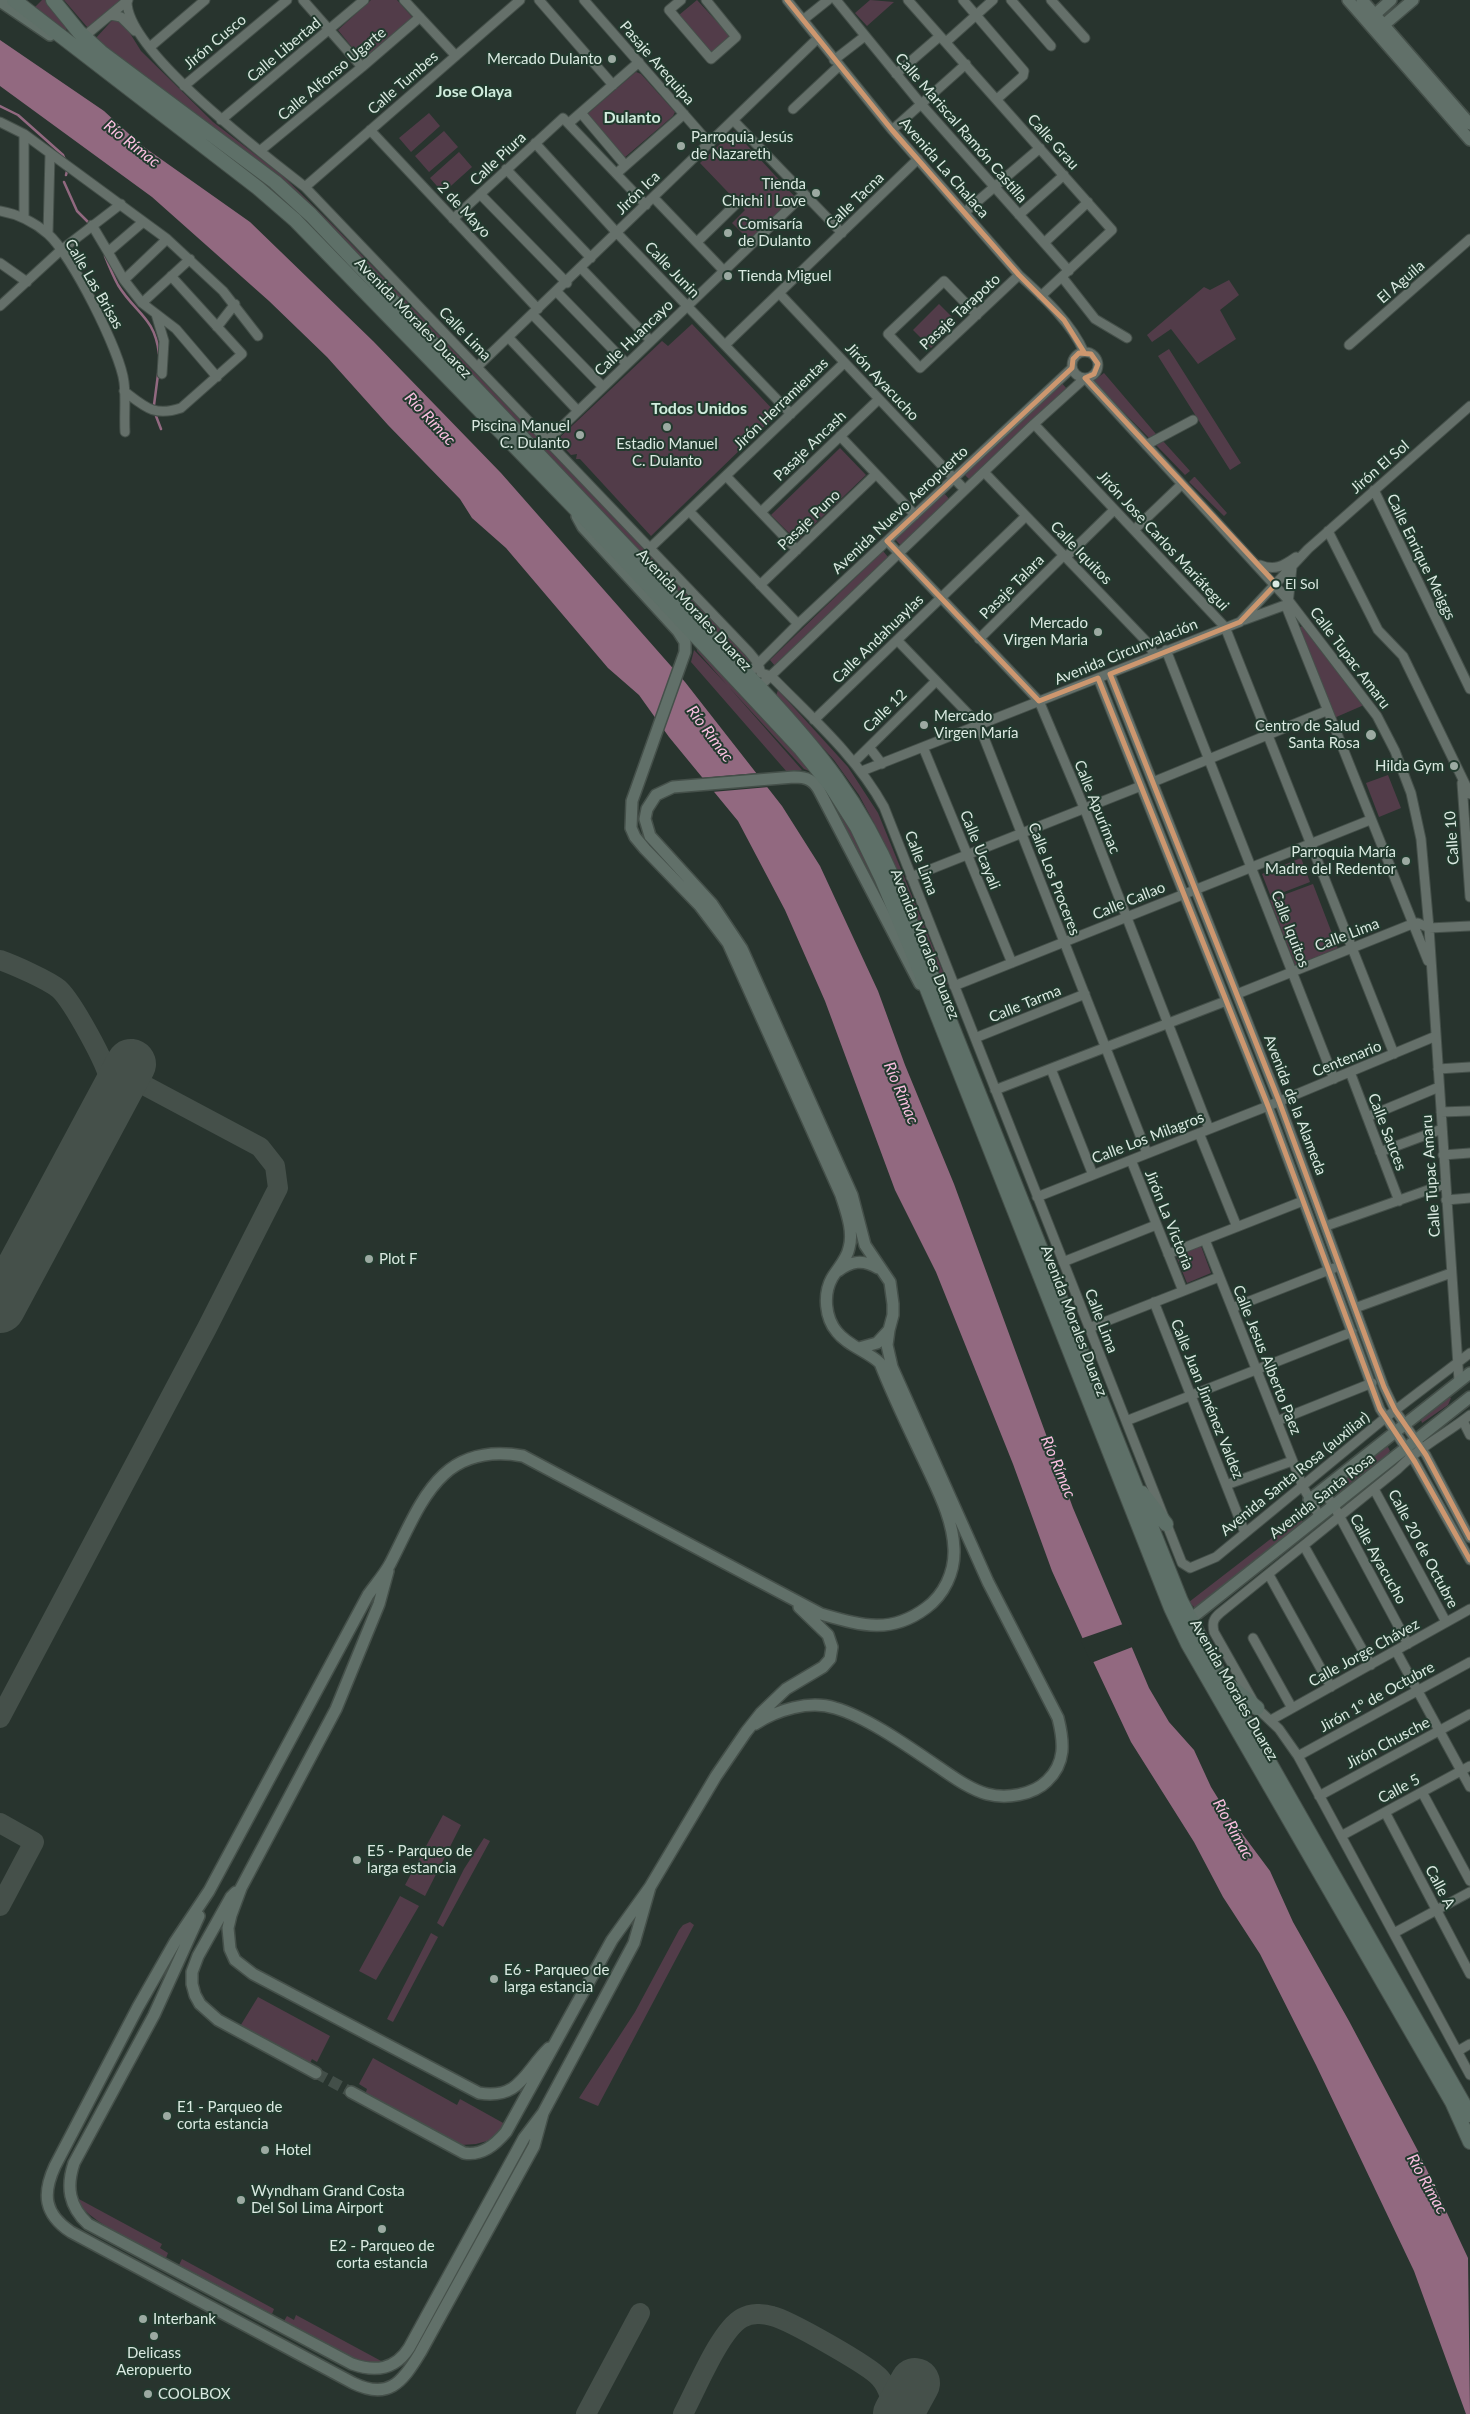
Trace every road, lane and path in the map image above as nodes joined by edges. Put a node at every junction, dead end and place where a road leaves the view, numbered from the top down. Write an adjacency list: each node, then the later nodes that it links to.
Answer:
1 (14, 0): 39 (highway, Avenida Morales Duarez)
2 (53, 0): 39 (highway, Avenida Morales Duarez)
3 (128, 0): 27 (street); 34 (street, Calle Lima)
4 (205, 0): 41 (street)
5 (287, 0): 50 (street, Jirón Cusco)
6 (302, 0): 33 (street)
7 (364, 0): 33 (street, Calle Libertad)
8 (404, 0): 29 (street)
9 (520, 0): 42 (street, Calle Tumbes)
10 (539, 0): 49 (street)
11 (584, 0): 44 (street, Pasaje Arequipa)
12 (681, 0): 13 (street)
13 (706, 0)
14 (787, 0): 31 (street, Avenida La Chalaca)
15 (828, 0): 31 (street)
16 (836, 0): 35 (street, Calle Mariscal Ramón Castilla)
17 (908, 0): 38 (street, Calle Grau)
18 (963, 0): 28 (street)
19 (993, 0): 28 (street)
20 (1011, 0): 40 (street)
21 (1051, 0): 36 (street)
22 (1348, 0): 30 (main road)
23 (1362, 0): 30 (main road)
24 (1391, 0): 30 (main road)
25 (1413, 0): 32 (main road)
26 (0, 1): 43 (main road)
27 (111, 15): 34 (street, Calle Lima); 39 (street)
28 (976, 15): 38 (street); 51 (street)
29 (420, 17): 42 (street); 47 (street, Calle Alfonso Ugarte)
30 (1371, 18): 32 (main road)
31 (803, 20): 37 (street, Avenida La Chalaca)
32 (1380, 29): 60 (main road); 64 (main road)
33 (330, 30): 47 (street); 56 (street, Calle Libertad)
34 (141, 36): 41 (street, Calle Lima)
35 (865, 36): 45 (street); 48 (street, Calle Mariscal Ramón Castilla)
36 (1084, 38)
37 (817, 39): 45 (street, Avenida La Chalaca); 58 (street, Jirón Ica)
38 (944, 39): 46 (street, Calle Grau); 48 (street)
39 (79, 41): 43 (highway, Avenida Morales Duarez); 183 (highway, Avenida Morales Duarez)
40 (1051, 46)
41 (150, 47): 50 (street, Calle Lima)
42 (456, 56): 61 (street, Calle Tumbes)
43 (92, 61): 155 (highway, Avenida Morales Duarez)
44 (639, 62): 49 (street, Calle Piura); 55 (street, Pasaje Arequipa)
45 (836, 63): 53 (street); 62 (street, Avenida La Chalaca)
46 (966, 64): 51 (street, Calle Grau); 52 (street)
47 (362, 67): 68 (street, Calle Alfonso Ugarte)
48 (896, 74): 52 (street, Calle Mariscal Ramón Castilla)
49 (613, 85): 54 (street, Calle Piura)
50 (184, 86): 56 (street, Calle Lima)
51 (997, 99): 67 (street, Calle Grau)
52 (921, 104): 62 (street); 76 (street, Calle Mariscal Ramón Castilla)
53 (793, 109)
54 (581, 113): 57 (street, Calle Piura); 71 (street)
55 (684, 114): 66 (street, Pasaje Arequipa); 71 (street)
56 (222, 120): 68 (street, Calle Lima)
57 (565, 121): 65 (street, Calle Piura); 73 (street)
58 (734, 121): 66 (street, Jirón Ica); 78 (street)
59 (0, 122): 63 (street)
60 (1470, 124)
61 (370, 130): 75 (street, Calle Tumbes); 88 (street, 2 de Mayo)
62 (892, 130): 70 (street, Avenida La Chalaca)
63 (24, 134): 69 (street); 87 (street)
64 (1470, 140)
65 (535, 143): 72 (street, Calle Piura); 91 (street, Calle Junin)
66 (710, 144): 79 (street, Jirón Ica)
67 (1040, 148): 74 (street, Calle Grau); 76 (street)
68 (261, 150): 75 (street, Calle Lima)
69 (50, 154): 81 (street); 93 (street)
70 (918, 160): 85 (street, Avenida La Chalaca); 92 (street, Calle Tacna)
71 (626, 165): 73 (street)
72 (506, 169): 77 (street, Calle Piura); 100 (street)
73 (617, 173): 82 (street)
74 (1064, 175): 80 (street, Calle Grau); 86 (street)
75 (305, 187): 131 (street, Calle Lima)
76 (995, 188): 85 (street); 86 (street, Calle Mariscal Ramón Castilla)
77 (480, 194): 88 (street, Calle Piura); 110 (street)
78 (804, 194): 92 (street); 104 (street, Calle Huancayo)
79 (654, 198): 82 (street, Jirón Ica); 96 (street)
80 (1088, 202): 97 (street); 105 (street, Calle Grau)
81 (120, 204): 89 (street); 90 (street)
82 (646, 205): 91 (street, Jirón Ica)
83 (734, 205): 96 (street)
84 (0, 210): 87 (street, Calle Las Brisas)
85 (965, 212): 106 (street, Avenida La Chalaca)
86 (1019, 215): 97 (street, Calle Mariscal Ramón Castilla)
87 (24, 218): 93 (street, Calle Las Brisas)
88 (453, 219): 118 (street, 2 de Mayo)
89 (143, 222): 94 (street); 99 (street)
90 (92, 225): 98 (street); 99 (street)
91 (617, 233): 100 (street, Jirón Ica); 117 (street, Calle Junin)
92 (842, 233): 112 (street, Calle Tacna)
93 (48, 234): 98 (street, Calle Las Brisas)
94 (167, 239): 101 (street); 108 (street)
95 (1470, 239): 127 (street, El Aguila)
96 (697, 242): 104 (street)
97 (1044, 243): 105 (street, Calle Mariscal Ramón Castilla)
98 (61, 250): 109 (street); 137 (street, Calle Las Brisas)
99 (108, 252): 108 (street)
100 (591, 258): 103 (street, Jirón Ica)
101 (190, 259): 107 (street); 115 (street)
102 (0, 263): 109 (street)
103 (581, 268): 110 (street, Jirón Ica); 125 (street)
104 (724, 271): 117 (street, Calle Huancayo)
105 (1065, 274): 113 (street, Calle Grau); 124 (street, Calle Mariscal Ramón Castilla)
106 (1019, 275): 113 (street, Avenida La Chalaca); 120 (street, Pasaje Tarapoto)
107 (171, 276): 114 (street); 121 (street)
108 (124, 280): 114 (street)
109 (27, 282): 116 (street)
110 (566, 283): 111 (street, Jirón Ica)
111 (558, 292): 118 (street, Jirón Ica); 130 (street)
112 (779, 293): 126 (street, Calle Tacna); 129 (street, Jirón Ayacucho)
113 (1041, 296): 128 (street, Avenida La Chalaca)
114 (142, 303): 119 (street)
115 (235, 304): 121 (street); 122 (street)
116 (0, 306)
117 (687, 306): 125 (street, Calle Huancayo); 126 (street, Calle Junin)
118 (535, 312): 123 (street, Jirón Ica); 136 (street, 2 de Mayo)
119 (156, 314): 133 (street); 134 (street)
120 (976, 315): 120 (street, Pasaje Tarapoto)
121 (216, 327): 134 (street)
122 (258, 336)
123 (508, 337): 131 (street, Jirón Ica); 140 (street)
124 (1127, 338)
125 (651, 341): 130 (street, Calle Huancayo)
126 (725, 345): 141 (street, Calle Junin)
127 (1349, 345)
128 (1084, 352): 132 (street); 135 (street)
129 (844, 362): 138 (street, Jirón Ayacucho); 141 (street, Jirón Herramientas)
130 (627, 364): 136 (street, Calle Huancayo)
131 (478, 366): 146 (street, Calle Lima)
132 (1072, 368): 135 (street); 151 (street, Avenida Nuevo Aeropuerto)
133 (162, 374)
134 (217, 377): 137 (street)
135 (1085, 378): 143 (street, Avenida Nuevo Aeropuerto); 147 (street, Calle Tupac Amaru)
136 (603, 387): 140 (street, Calle Huancayo)
137 (124, 391): 144 (street, Calle Las Brisas)
138 (879, 399): 145 (street, Pasaje Ancash); 151 (street, Jirón Ayacucho)
139 (1470, 406): 154 (street, Jirón El Sol)
140 (578, 411): 146 (street, Calle Huancayo)
141 (791, 414): 150 (street, Jirón Herramientas)
142 (1193, 420): 147 (street)
143 (1034, 424): 148 (street, Avenida Nuevo Aeropuerto); 156 (street, Jirón Jose Carlos Mariátegui)
144 (125, 432)
145 (840, 436): 149 (street); 158 (street, Pasaje Ancash)
146 (548, 440): 164 (street, Calle Lima)
147 (1146, 445): 152 (street, Calle Tupac Amaru)
148 (984, 472): 153 (street, Avenida Nuevo Aeropuerto); 160 (street, Calle Iquitos)
149 (876, 474): 159 (street); 166 (street, Pasaje Puno)
150 (726, 476): 157 (street, Jirón Herramientas); 158 (street)
151 (955, 479): 153 (street, Jirón Ayacucho); 159 (street, Avenida Nuevo Aeropuerto)
152 (1182, 484): 161 (street); 169 (street, Calle Tupac Amaru)
153 (965, 490): 167 (street, Avenida Nuevo Aeropuerto)
154 (1374, 490): 162 (street, Jirón El Sol); 189 (street, Calle Enrique Meiggs)
155 (565, 498): 230 (highway, Avenida Morales Duarez); 272 (main road)
156 (1114, 510): 161 (street, Jirón Jose Carlos Mariátegui); 168 (street, Pasaje Talara)
157 (690, 512): 164 (street, Jirón Herramientas); 172 (street)
158 (761, 512): 166 (street)
159 (915, 515): 163 (street, Avenida Nuevo Aeropuerto)
160 (1026, 516): 168 (street, Calle Iquitos); 173 (street, Calle Andahuaylas)
161 (1134, 530): 177 (street, Jirón Jose Carlos Mariátegui)
162 (1328, 531): 165 (street, Jirón El Sol); 201 (street)
163 (887, 542): 167 (street, Calle Apurímac); 176 (street, Avenida Nuevo Aeropuerto)
164 (650, 548): 182 (street, Calle Lima)
165 (1308, 549): 169 (street, Jirón El Sol); 170 (street, Jirón El Sol)
166 (797, 550): 172 (street, Pasaje Puno)
167 (899, 555): 173 (street, Calle Apurímac); 185 (street, Avenida Nuevo Aeropuerto)
168 (1065, 556): 178 (street, Pasaje Talara); 181 (street, Calle Iquitos)
169 (1258, 565): 171 (street, Calle Tupac Amaru)
170 (1292, 566): 171 (street, Jirón El Sol); 174 (street)
171 (1276, 584): 174 (street, Calle Tupac Amaru); 175 (street, Avenida Circunvalación)
172 (760, 586): 176 (street)
173 (940, 598): 178 (street, Calle Apurímac); 179 (street, Calle Andahuaylas)
174 (1288, 603): 175 (street); 191 (street, Calle Tupac Amaru); 220 (street, Calle Tupac Amaru)
175 (1240, 622): 177 (street, Avenida Circunvalación)
176 (798, 624): 182 (street, Avenida Nuevo Aeropuerto)
177 (1226, 627): 180 (street, Avenida Circunvalación); 194 (street, Jirón Jose Carlos Mariátegui)
178 (979, 639): 190 (street, Calle Apurímac)
179 (897, 640): 187 (street, Calle Los Proceres); 192 (street, Calle Andahuaylas)
180 (1166, 650): 181 (street, Avenida Circunvalación); 197 (street, Calle Iquitos)
181 (1155, 655): 184 (street, Avenida Circunvalación)
182 (758, 662): 183 (street, Avenida Nuevo Aeropuerto); 185 (street, Calle Lima)
183 (748, 674): 188 (highway, Avenida Morales Duarez)
184 (1110, 674): 186 (street, Avenida Circunvalación); 202 (street, Avenida de la Alameda)
185 (771, 676): 188 (street, Avenida Nuevo Aeropuerto); 192 (street, Calle Lima)
186 (1098, 678): 190 (street, Avenida Circunvalación); 203 (street, Avenida de la Alameda)
187 (936, 680): 193 (street, Calle Los Proceres); 195 (street, Calle 12)
188 (760, 687): 302 (highway, Avenida Morales Duarez)
189 (1470, 689)
190 (1039, 701): 193 (street, Avenida Circunvalación); 205 (street, Calle Apurímac)
191 (1326, 712): 194 (street); 206 (street, Calle Tupac Amaru)
192 (814, 720): 198 (street, Calle Lima)
193 (979, 725): 196 (street, Avenida Circunvalación); 208 (street, Calle Los Proceres)
194 (1267, 735): 197 (street); 210 (street, Jirón Jose Carlos Mariátegui)
195 (869, 747): 198 (street, Calle 12); 199 (street)
196 (923, 747): 199 (street, Avenida Circunvalación); 211 (street, Calle Ucayali)
197 (1209, 758): 202 (street); 212 (street, Calle Iquitos)
198 (854, 762): 200 (street, Calle Lima)
199 (882, 764): 200 (street, Avenida Circunvalación)
200 (862, 772): 213 (street, Calle Lima)
201 (1461, 776): 204 (street); 209 (street, Calle 10)
202 (1153, 782): 214 (street, Avenida de la Alameda)
203 (1141, 786): 205 (street); 215 (street, Avenida de la Alameda)
204 (1470, 794)
205 (1085, 810): 208 (street); 217 (street, Calle Apurímac)
206 (1370, 820): 210 (street, Calle Callao); 218 (street, Calle Tupac Amaru)
207 (1470, 826): 209 (street)
208 (1022, 835): 211 (street); 221 (street, Calle Los Proceres)
209 (1466, 835): 216 (street, Calle 10)
210 (1310, 843): 212 (street, Calle Callao); 222 (street, Jirón Jose Carlos Mariátegui)
211 (968, 855): 213 (street); 223 (street, Calle Ucayali)
212 (1251, 867): 214 (street, Calle Callao); 225 (street, Calle Iquitos)
213 (911, 877): 226 (street, Calle Lima)
214 (1195, 889): 215 (street, Calle Callao); 228 (street, Avenida de la Alameda)
215 (1184, 894): 217 (street, Calle Callao); 229 (street, Avenida de la Alameda)
216 (1470, 897)
217 (1126, 917): 221 (street, Calle Callao); 231 (street, Calle Apurímac)
218 (1412, 924): 220 (street); 222 (street, Calle Lima); 224 (street, Calle Tupac Amaru)
219 (1470, 926): 220 (street)
220 (1429, 928): 224 (street, Calle Tupac Amaru)
221 (1064, 941): 223 (street, Calle Callao); 227 (street, Calle Los Proceres)
222 (1352, 948): 225 (street, Calle Lima); 235 (street, Jirón Jose Carlos Mariátegui)
223 (1012, 963): 226 (street, Calle Callao)
224 (1432, 968): 232 (street, Calle Tupac Amaru)
225 (1292, 971): 228 (street, Calle Lima); 240 (street, Calle Iquitos)
226 (954, 986): 233 (street, Calle Lima)
227 (1085, 994): 233 (street, Calle Tarma); 234 (street, Calle Los Proceres)
228 (1237, 994): 243 (street, Avenida de la Alameda)
229 (1226, 1001): 231 (street); 244 (street, Avenida de la Alameda)
230 (935, 1009): 270 (main road); 361 (highway, Avenida Morales Duarez)
231 (1168, 1023): 234 (street); 248 (street, Calle Apurímac)
232 (1436, 1036): 235 (street, Centenario); 238 (street, Calle Tupac Amaru)
233 (975, 1038): 242 (street, Calle Lima)
234 (1106, 1047): 237 (street); 252 (street, Calle Los Proceres)
235 (1394, 1054): 239 (street, Centenario)
236 (1470, 1067): 238 (street)
237 (1050, 1068): 242 (street); 256 (street)
238 (1438, 1069): 241 (street, Calle Tupac Amaru)
239 (1350, 1072): 240 (street, Centenario); 247 (street, Calle Sauces)
240 (1334, 1079): 243 (street, Centenario)
241 (1439, 1088): 246 (street, Calle Tupac Amaru); 247 (street)
242 (995, 1090): 258 (street, Calle Lima)
243 (1279, 1101): 244 (street, Centenario); 264 (street, Avenida de la Alameda)
244 (1268, 1106): 248 (street, Calle Los Milagros); 261 (street, Avenida de la Alameda)
245 (1470, 1111): 246 (street)
246 (1441, 1112): 249 (street, Calle Tupac Amaru)
247 (1367, 1117): 251 (street, Calle Sauces)
248 (1209, 1129): 250 (street, Calle Los Milagros)
249 (1442, 1129): 251 (street); 254 (street, Calle Tupac Amaru)
250 (1200, 1133): 252 (street, Calle Los Milagros); 265 (street)
251 (1380, 1152): 262 (street, Calle Sauces)
252 (1147, 1153): 255 (street, Calle Los Milagros)
253 (1470, 1154): 254 (street)
254 (1443, 1155): 257 (street, Calle Tupac Amaru)
255 (1131, 1160): 256 (street, Calle Los Milagros); 263 (street, Jirón La Victoria)
256 (1093, 1175): 258 (street, Calle Los Milagros)
257 (1445, 1184): 260 (street, Calle Tupac Amaru); 262 (street)
258 (1037, 1197): 268 (street, Calle Lima)
259 (1470, 1198): 260 (street)
260 (1446, 1200): 273 (street, Calle Tupac Amaru)
261 (1304, 1201): 265 (street); 271 (street, Avenida de la Alameda)
262 (1398, 1201): 264 (street)
263 (1156, 1225): 267 (street, Jirón La Victoria); 268 (street)
264 (1326, 1226): 269 (street, Avenida de la Alameda)
265 (1237, 1228): 266 (street)
266 (1205, 1240): 267 (street); 274 (street, Calle Jesus Alberto Paez)
267 (1168, 1254): 275 (street, Jirón La Victoria)
268 (1063, 1262): 279 (street, Calle Lima)
269 (1340, 1265): 271 (street); 278 (street, Avenida de la Alameda)
270 (880, 1269): 272 (main road); 280 (main road)
271 (1329, 1270): 277 (street); 281 (street, Avenida de la Alameda)
272 (836, 1272): 282 (main road)
273 (1451, 1273): 278 (street); 284 (street, Calle Tupac Amaru)
274 (1219, 1276): 275 (street); 277 (street, Calle Jesus Alberto Paez)
275 (1183, 1291): 276 (street)
276 (1154, 1302): 279 (street); 289 (street, Calle Juan Jiménez Valdez)
277 (1232, 1308): 285 (street, Calle Jesus Alberto Paez)
278 (1356, 1308): 291 (street, Avenida de la Alameda)
279 (1089, 1328): 294 (street, Calle Lima)
280 (889, 1330): 282 (main road); 336 (main road)
281 (1352, 1332): 285 (street); 287 (street, Avenida de la Alameda)
282 (859, 1348): 319 (main road)
283 (1470, 1353): 284 (street, Avenida Santa Rosa (auxiliar))
284 (1458, 1363): 288 (street, Calle Tupac Amaru); 291 (street, Avenida Santa Rosa (auxiliar))
285 (1256, 1370): 289 (street); 295 (street, Calle Jesus Alberto Paez)
286 (1470, 1372): 288 (main road, Avenida Santa Rosa)
287 (1372, 1383): 292 (street, Avenida de la Alameda); 295 (street)
288 (1455, 1384): 290 (main road); 296 (main road, Avenida Santa Rosa)
289 (1191, 1396): 294 (street); 303 (street, Calle Juan Jiménez Valdez)
290 (1467, 1400): 299 (main road, Avenida Santa Rosa)
291 (1396, 1410): 292 (street, Avenida Santa Rosa (auxiliar)); 296 (street, Avenida de la Alameda)
292 (1385, 1418): 297 (street, Avenida de la Alameda); 304 (street, Avenida Santa Rosa (auxiliar))
293 (1466, 1418): 298 (street); 299 (street)
294 (1126, 1421): 311 (street, Calle Lima)
295 (1277, 1421): 301 (street, Calle Jesus Alberto Paez)
296 (1405, 1424): 297 (main road, Avenida Santa Rosa); 299 (street, Avenida de la Alameda)
297 (1395, 1432): 300 (street, Avenida de la Alameda); 306 (main road, Avenida Santa Rosa)
298 (1470, 1435)
299 (1419, 1444): 300 (main road, Avenida Santa Rosa); 310 (street, Avenida de la Alameda)
300 (1409, 1452): 305 (street); 308 (main road, Avenida Santa Rosa); 315 (street, Avenida de la Alameda)
301 (1292, 1460): 303 (street); 304 (street, Calle Jesus Alberto Paez)
302 (1132, 1481): 311 (highway); 328 (highway, Avenida Morales Duarez)
303 (1226, 1485): 312 (street, Calle Juan Jiménez Valdez)
304 (1303, 1487): 307 (street, Calle Jesus Alberto Paez); 312 (street, Avenida Santa Rosa (auxiliar))
305 (1374, 1489): 308 (street); 322 (street, Calle 20 de Octubre)
306 (1322, 1490): 307 (main road, Avenida Santa Rosa); 308 (street, Calle Ayacucho)
307 (1309, 1500): 309 (street, Calle Jesus Alberto Paez)
308 (1336, 1511): 309 (main road, Avenida Santa Rosa); 314 (street); 324 (street, Calle Ayacucho)
309 (1320, 1517): 321 (main road, Avenida Santa Rosa)
310 (1466, 1521): 313 (street, Avenida de la Alameda)
311 (1166, 1524): 316 (street, Calle Lima)
312 (1246, 1533): 316 (street, Avenida Santa Rosa (auxiliar))
313 (1470, 1538)
314 (1304, 1546): 318 (street); 327 (street)
315 (1470, 1560)
316 (1182, 1563)
317 (389, 1566): 319 (main road); 347 (main road); 348 (main road)
318 (1269, 1575): 329 (street); 331 (street)
319 (787, 1596): 336 (main road)
320 (1470, 1609): 322 (street, Calle Jorge Chávez)
321 (1193, 1617)
322 (1446, 1622): 324 (street, Calle Jorge Chávez)
323 (1253, 1638): 332 (street)
324 (1408, 1644): 325 (street, Calle Jorge Chávez)
325 (1396, 1651): 327 (street, Calle Jorge Chávez); 330 (street)
326 (1470, 1662): 330 (street, Jirón 1º de Octubre)
327 (1370, 1665): 329 (street, Calle Jorge Chávez)
328 (1222, 1679): 331 (highway); 360 (highway, Avenida Morales Duarez)
329 (1331, 1687): 332 (street, Calle Jorge Chávez)
330 (1418, 1691): 335 (street); 337 (street, Jirón 1º de Octubre)
331 (1257, 1708): 334 (street, Avenida Morales Duarez)
332 (1292, 1708): 334 (street, Calle Jorge Chávez)
333 (1470, 1714): 335 (street, Jirón Chusche)
334 (1270, 1720): 337 (street, Avenida Morales Duarez)
335 (1439, 1730): 339 (street); 342 (street, Jirón Chusche)
336 (746, 1732): 346 (main road)
337 (1298, 1756): 342 (street, Avenida Morales Duarez)
338 (1470, 1766): 339 (street, Calle 5)
339 (1461, 1771): 340 (street); 341 (street, Calle 5)
340 (1470, 1788)
341 (1422, 1792): 343 (street, Calle 5); 345 (street)
342 (1319, 1796): 344 (street, Avenida Morales Duarez)
343 (1385, 1812): 344 (street, Calle 5); 350 (street, Calle A)
344 (1341, 1836): 351 (street, Avenida Morales Duarez)
345 (1470, 1881)
346 (650, 1887): 353 (main road); 359 (main road)
347 (241, 1888): 353 (main road); 356 (main road)
348 (209, 1891): 359 (main road); 359 (main road)
349 (1470, 1892): 350 (street)
350 (1436, 1910): 351 (street); 352 (street, Calle A)
351 (1394, 1933): 355 (street, Avenida Morales Duarez)
352 (1470, 1974)
353 (559, 2038): 358 (main road)
354 (1470, 2044): 355 (street)
355 (1458, 2051): 357 (street, Avenida Morales Duarez)
356 (316, 2073)
357 (1470, 2075)
358 (351, 2092)
359 (543, 2113)
360 (1470, 2115)
361 (1470, 2142)

